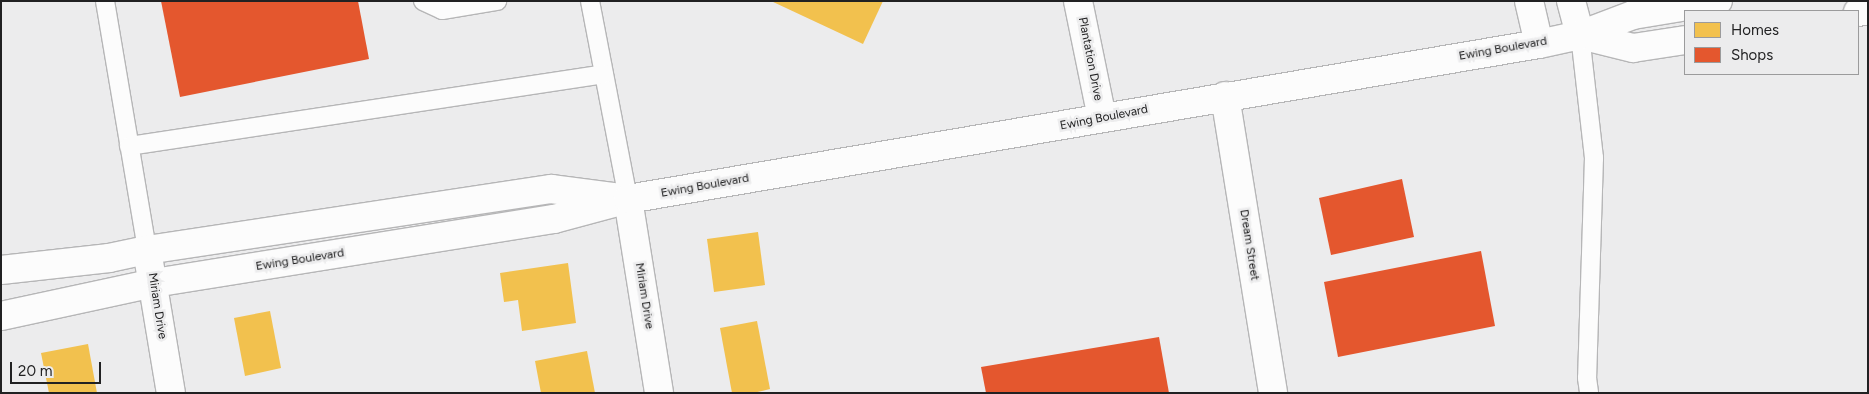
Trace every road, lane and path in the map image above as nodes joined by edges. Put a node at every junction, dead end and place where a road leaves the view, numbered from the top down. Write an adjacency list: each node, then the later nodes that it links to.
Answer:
1 (104, 1): 15 (lane)
2 (422, 1): 3 (lane)
3 (496, 1)
4 (590, 1): 12 (lane)
5 (1078, 1): 14 (street, Plantation Drive)
6 (1529, 1): 11 (street)
7 (1571, 1): 9 (street)
8 (1718, 1): 9 (street, Ewing Boulevard)
9 (1580, 35): 10 (street, Ewing Boulevard); 11 (street, Ewing Boulevard); 24 (lane)
10 (1684, 40)
11 (1539, 44): 13 (street, Ewing Boulevard)
12 (604, 74): 15 (lane); 16 (lane)
13 (1225, 96): 14 (street, Ewing Boulevard); 23 (street, Dream Street)
14 (1102, 118): 16 (street, Ewing Boulevard)
15 (129, 146): 17 (lane)
16 (628, 199): 17 (street, Ewing Boulevard); 19 (street, Ewing Boulevard); 22 (street, Miriam Drive)
17 (147, 250): 18 (street, Ewing Boulevard); 19 (street, Miriam Drive)
18 (1, 270)
19 (154, 283): 20 (street, Ewing Boulevard); 21 (street, Miriam Drive)
20 (1, 316)
21 (171, 393)
22 (659, 393)
23 (1273, 393)
24 (1589, 393)

